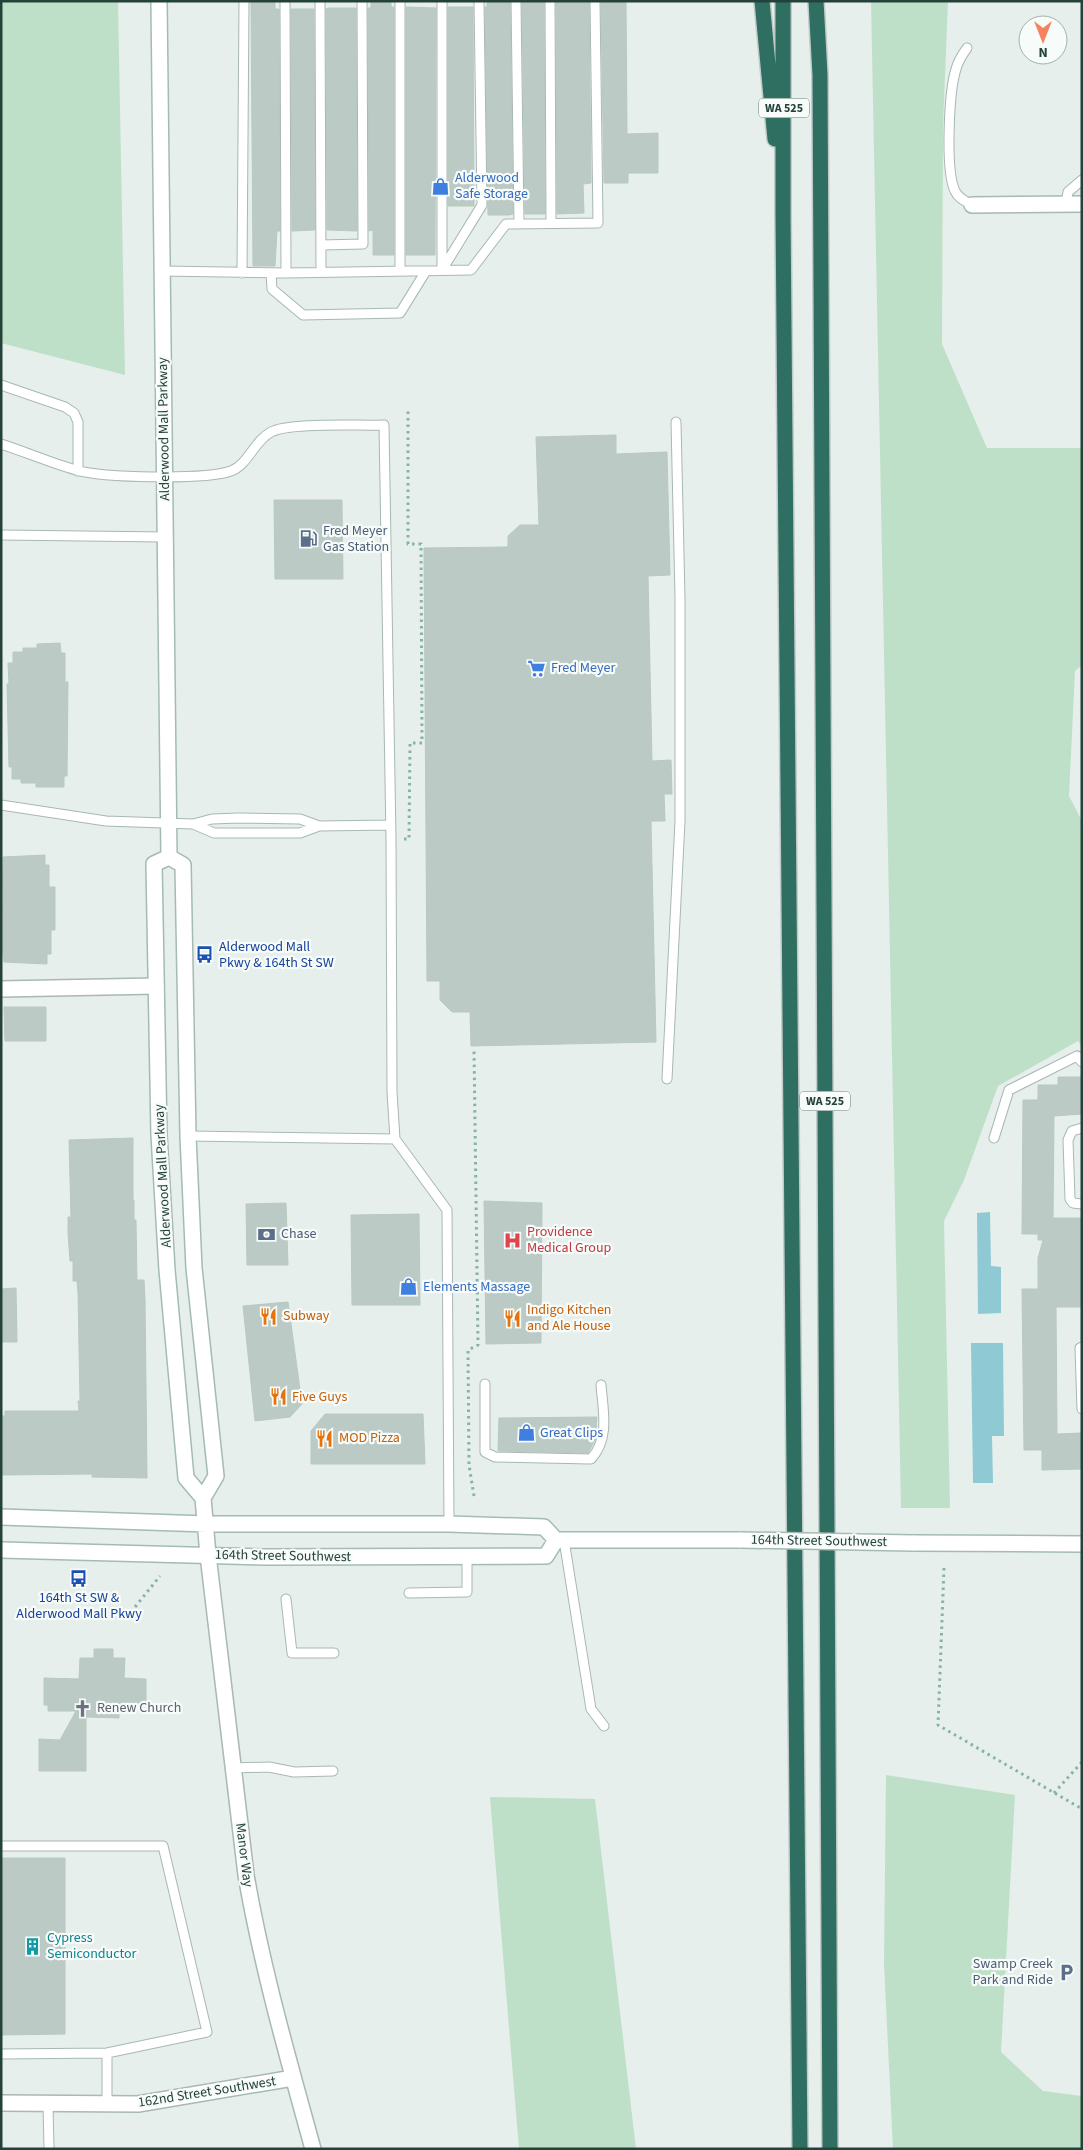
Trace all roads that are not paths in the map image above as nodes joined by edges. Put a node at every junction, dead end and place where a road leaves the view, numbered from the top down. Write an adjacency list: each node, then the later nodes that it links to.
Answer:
1 (159, 1): 25 (main road, Alderwood Mall Parkway)
2 (244, 1): 29 (lane)
3 (285, 1): 31 (lane)
4 (320, 1): 23 (lane)
5 (362, 1): 23 (lane)
6 (400, 1): 26 (lane)
7 (442, 1): 24 (lane)
8 (479, 1): 24 (lane)
9 (516, 1): 21 (lane)
10 (550, 1): 22 (lane)
11 (596, 1): 22 (lane)
12 (762, 1): 20 (highway)
13 (783, 1): 20 (highway, WA 525)
14 (816, 1): 83 (highway, WA 525)
15 (967, 48): 19 (lane)
16 (1082, 180): 17 (lane)
17 (1066, 204): 18 (main road); 19 (main road)
18 (1082, 204)
19 (972, 205)
20 (783, 215): 82 (highway, WA 525)
21 (519, 224): 22 (lane); 24 (lane)
22 (550, 224)
23 (321, 245): 28 (lane)
24 (442, 270): 27 (lane)
25 (163, 271): 29 (lane); 36 (main road, Alderwood Mall Parkway)
26 (400, 271): 27 (lane); 28 (lane)
27 (426, 271): 30 (lane)
28 (321, 272): 31 (lane)
29 (242, 273): 30 (lane)
30 (271, 273): 31 (lane)
31 (286, 273)
32 (1, 385): 35 (lane)
33 (676, 422): 48 (lane)
34 (1, 444): 35 (lane)
35 (78, 471): 36 (lane)
36 (165, 476): 38 (main road, Alderwood Mall Parkway); 42 (lane)
37 (1, 535): 38 (lane)
38 (165, 537): 40 (main road, Alderwood Mall Parkway)
39 (1, 805): 40 (lane)
40 (169, 823): 41 (lane); 44 (main road, Alderwood Mall Parkway)
41 (193, 824): 43 (lane); 43 (lane)
42 (390, 825): 43 (lane); 52 (lane)
43 (319, 826)
44 (169, 857): 45 (main road, Alderwood Mall Parkway); 50 (main road, Alderwood Mall Parkway)
45 (156, 986): 46 (main road); 58 (main road, Alderwood Mall Parkway)
46 (1, 989)
47 (1082, 1062): 51 (lane)
48 (667, 1079)
49 (1082, 1128): 53 (lane)
50 (188, 1136): 52 (lane); 58 (main road, Alderwood Mall Parkway)
51 (994, 1138)
52 (395, 1139): 61 (lane)
53 (1082, 1204)
54 (1082, 1347): 57 (lane)
55 (484, 1384): 56 (lane)
56 (601, 1385)
57 (1082, 1410)
58 (203, 1498): 60 (main road)
59 (1, 1517): 60 (main road)
60 (207, 1524): 61 (main road); 65 (main road)
61 (450, 1524): 62 (main road)
62 (560, 1540): 63 (main road, 164th Street Southwest, bridge); 66 (main road, 164th Street Southwest); 70 (lane)
63 (1082, 1544)
64 (1, 1550): 65 (main road, 164th Street Southwest)
65 (208, 1555): 66 (main road, 164th Street Southwest); 71 (main road, Manor Way)
66 (467, 1557): 67 (lane)
67 (409, 1593)
68 (286, 1599): 69 (lane)
69 (334, 1653)
70 (604, 1726)
71 (233, 1768): 72 (lane); 76 (main road, Manor Way)
72 (333, 1771)
73 (1, 1846): 74 (lane)
74 (107, 2053): 75 (lane); 79 (lane)
75 (1, 2054)
76 (293, 2078): 79 (main road, 162nd Street Southwest); 81 (main road, Manor Way)
77 (1, 2103): 78 (main road, 162nd Street Southwest)
78 (48, 2104): 79 (main road, 162nd Street Southwest); 80 (lane)
79 (107, 2104)
80 (49, 2149)
81 (313, 2149)
82 (800, 2149)
83 (830, 2149)

